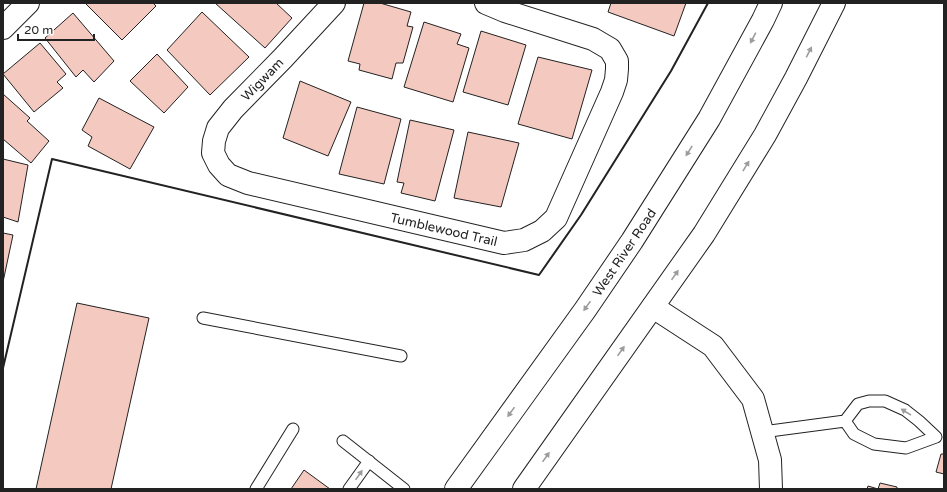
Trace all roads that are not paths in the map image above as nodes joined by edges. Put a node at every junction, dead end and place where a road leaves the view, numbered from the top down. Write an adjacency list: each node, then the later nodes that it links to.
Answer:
1 (28, 3): 6 (street)
2 (334, 3): 7 (street, Wigwam)
3 (486, 3): 7 (street, Tumblewood Trail)
4 (771, 3): 19 (street, West River Road, one-way to 19)
5 (834, 3): 8 (street, one-way to 5)
6 (3, 28)
7 (219, 165)
8 (653, 307): 13 (street); 20 (street, one-way to 8)
9 (203, 318): 10 (lane)
10 (401, 356)
11 (845, 421): 11 (lane, one-way to 11); 13 (lane)
12 (293, 429): 16 (lane)
13 (762, 432): 21 (street)
14 (343, 440): 15 (lane)
15 (369, 460): 17 (lane, one-way to 15); 18 (lane)
16 (256, 489)
17 (349, 489)
18 (404, 489)
19 (456, 489)
20 (524, 489)
21 (771, 489)

